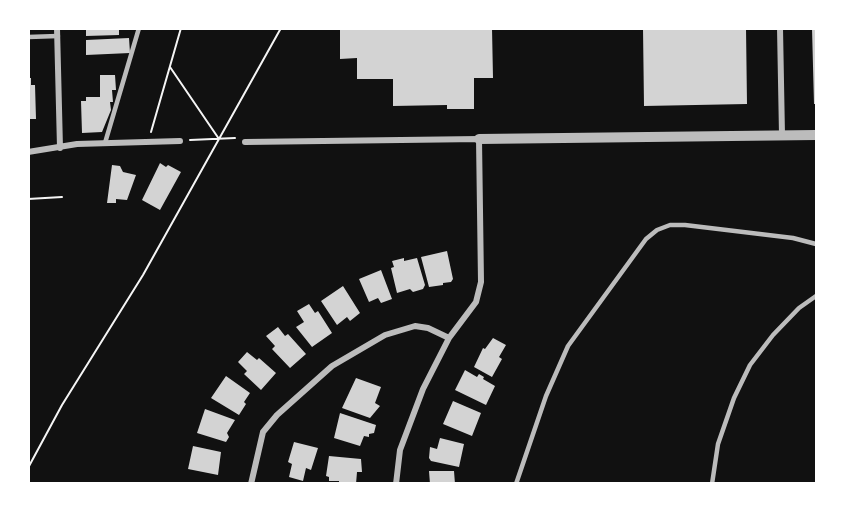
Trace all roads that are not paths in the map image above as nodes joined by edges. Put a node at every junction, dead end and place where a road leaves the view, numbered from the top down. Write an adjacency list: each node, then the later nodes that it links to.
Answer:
1 (57, 28): 4 (street)
2 (139, 28): 11 (lane)
3 (780, 28): 6 (street)
4 (58, 36): 5 (lane); 12 (street)
5 (28, 37)
6 (782, 135): 7 (street); 8 (street)
7 (816, 135)
8 (479, 139): 10 (street); 16 (street)
9 (180, 141): 11 (street)
10 (245, 142)
11 (105, 143): 12 (street)
12 (60, 148): 13 (street)
13 (28, 153)
14 (816, 244): 19 (lane)
15 (816, 296): 20 (lane)
16 (449, 338): 17 (street); 18 (street)
17 (251, 483)
18 (396, 483)
19 (516, 483)
20 (712, 483)

